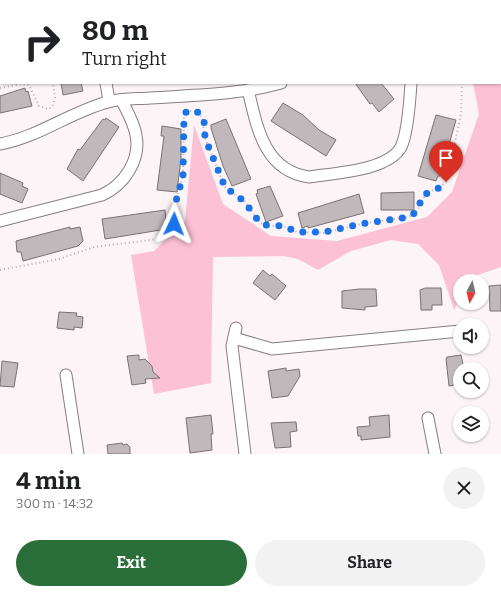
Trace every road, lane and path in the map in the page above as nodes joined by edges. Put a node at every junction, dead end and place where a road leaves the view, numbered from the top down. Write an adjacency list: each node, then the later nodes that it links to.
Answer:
1 (232, 0): 2 (path)
2 (240, 0)
3 (20, 84): 10 (path)
4 (20, 84): 5 (path)
5 (53, 84)
6 (106, 84): 14 (street)
7 (276, 84): 12 (street)
8 (411, 84): 12 (street)
9 (462, 84): 17 (path)
10 (0, 88)
11 (201, 89): 12 (street); 13 (street)
12 (248, 90)
13 (122, 100): 14 (street); 16 (street)
14 (109, 101): 15 (street)
15 (0, 144)
16 (0, 221)
17 (0, 270)
18 (453, 332): 22 (street)
19 (66, 375): 21 (street)
20 (428, 418): 23 (street)
21 (78, 454)
22 (245, 454)
23 (435, 454)

